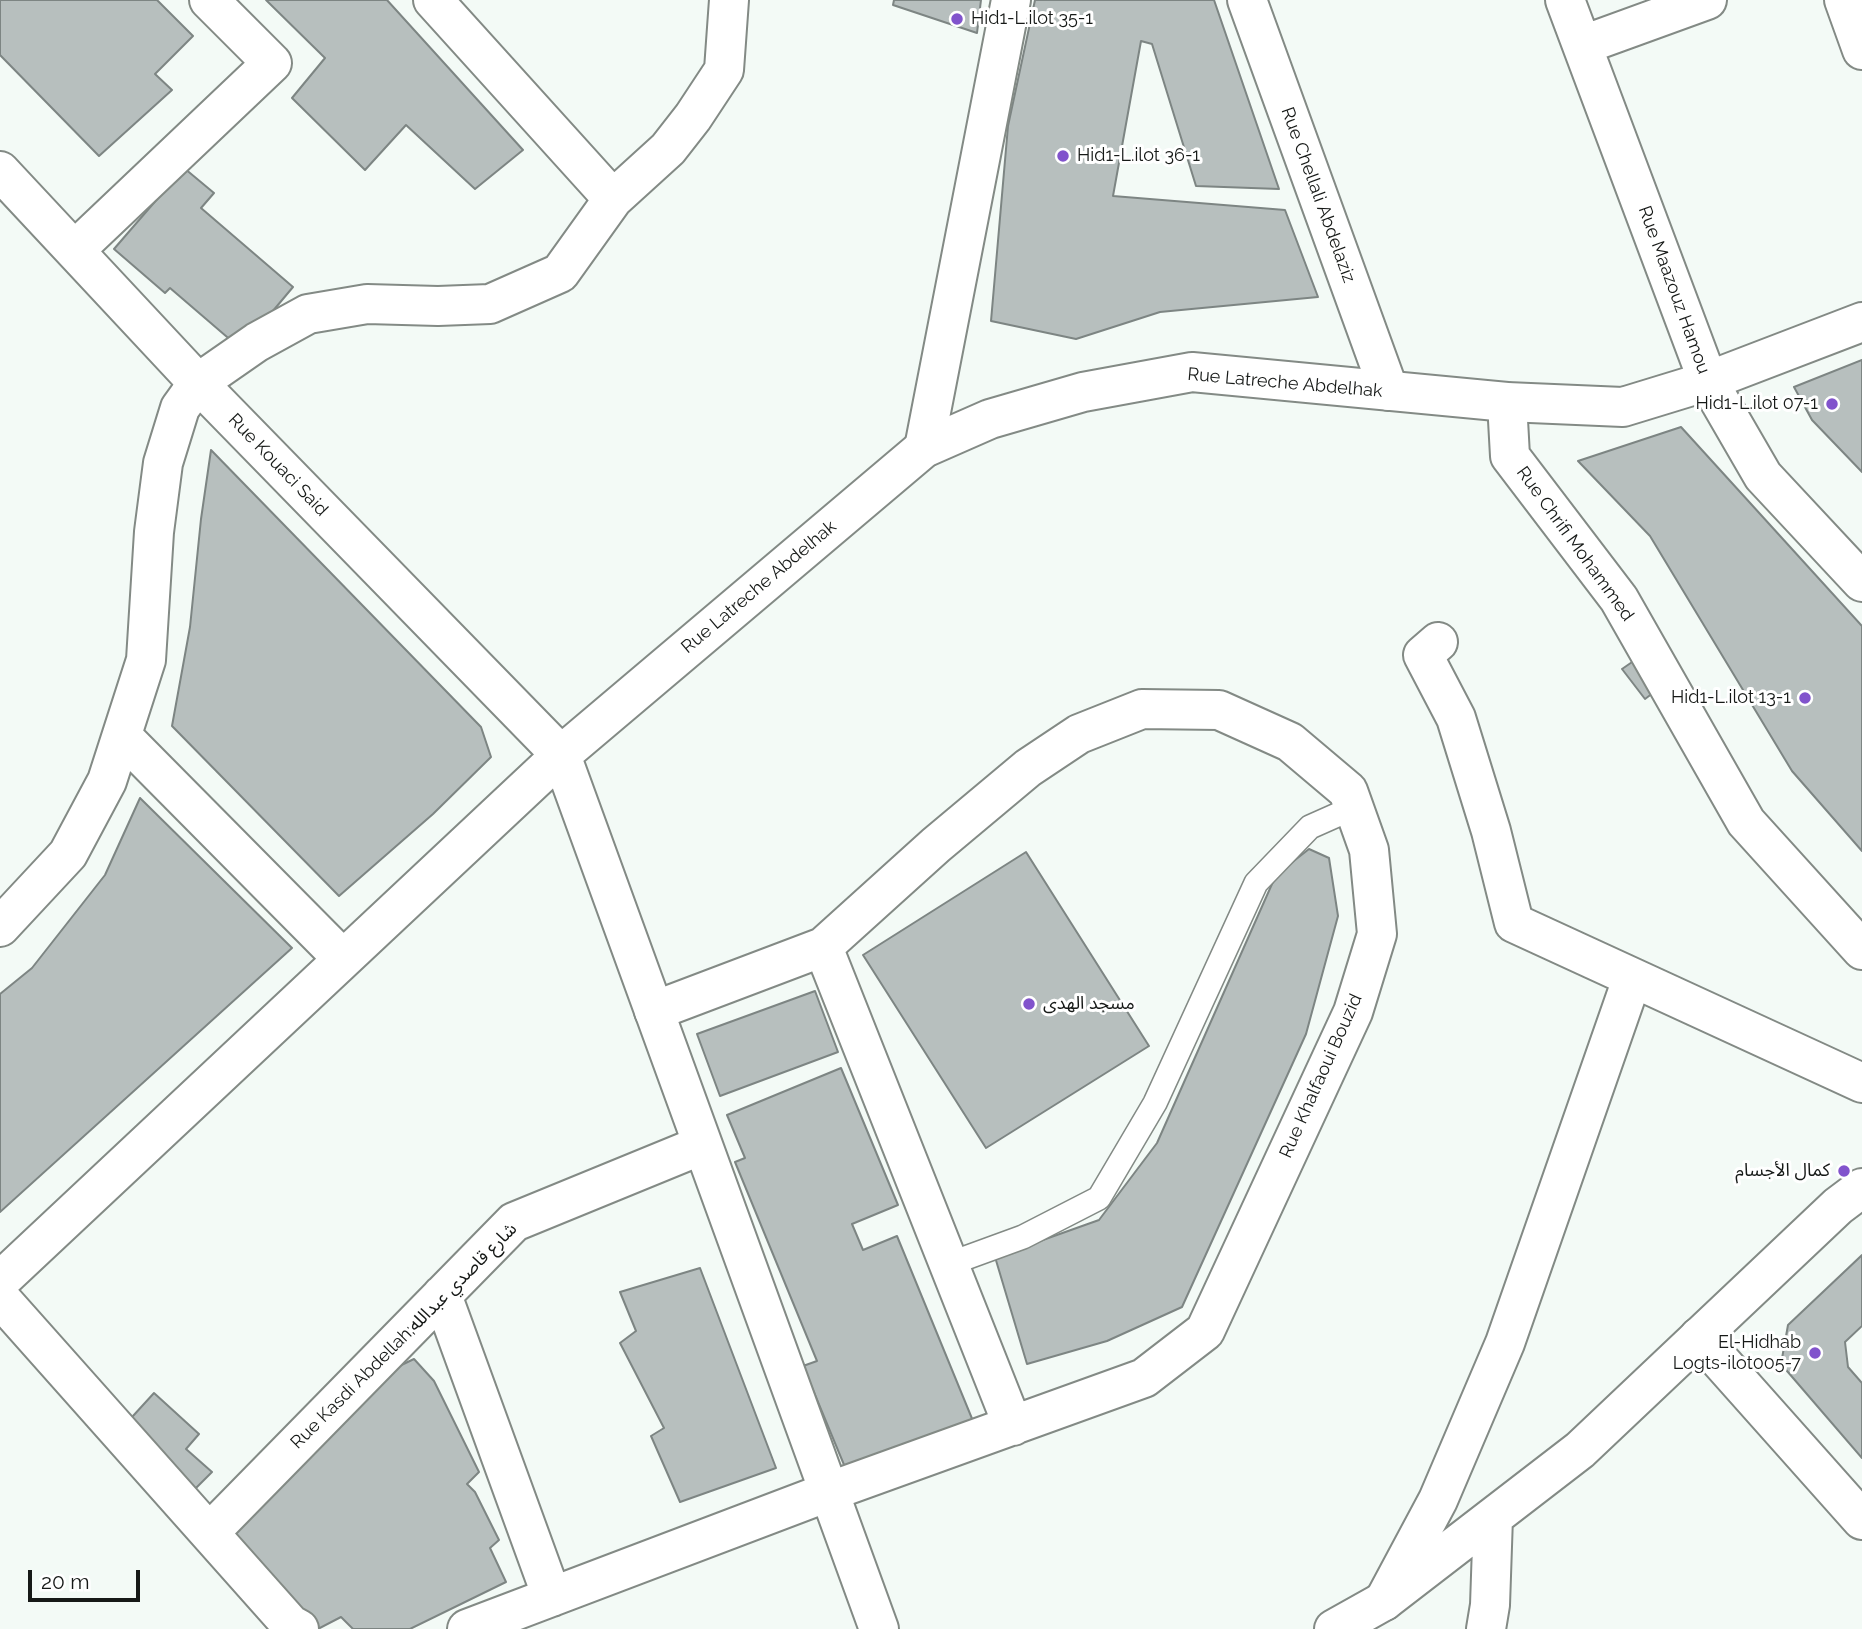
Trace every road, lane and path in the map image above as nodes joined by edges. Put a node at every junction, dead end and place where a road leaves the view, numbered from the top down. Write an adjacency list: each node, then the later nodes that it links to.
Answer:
1 (209, 0): 13 (street)
2 (433, 0): 12 (street)
3 (729, 0): 12 (street)
4 (1011, 0): 19 (street)
5 (1247, 0): 17 (street, Rue Chellali Abdelaziz)
6 (1565, 0): 9 (street, Rue Maazouz Hamou)
7 (1707, 0): 9 (street)
8 (1844, 0): 10 (street)
9 (1583, 46): 15 (street, Rue Maazouz Hamou)
10 (1862, 50)
11 (0, 171): 13 (street, Rue Kouaci Said)
12 (613, 199): 16 (street)
13 (75, 250): 16 (street, Rue Kouaci Said)
14 (1862, 322): 15 (street, Rue Latreche Abdelhak)
15 (1707, 380): 18 (street, Rue Latreche Abdelhak); 20 (street, Rue Maazouz Hamou)
16 (198, 383): 22 (street); 23 (street, Rue Kouaci Said)
17 (1389, 391): 18 (street, Rue Latreche Abdelhak); 19 (street, Rue Latreche Abdelhak)
18 (1507, 402): 27 (street, Rue Chrifi Mohammed)
19 (923, 448): 23 (street, Rue Latreche Abdelhak)
20 (1862, 582)
21 (1438, 642): 29 (street)
22 (122, 736): 25 (street); 28 (street)
23 (561, 754): 28 (street, Rue Latreche Abdelhak); 30 (street)
24 (1355, 807): 26 (street, Rue Khalfaoui Bouzid); 34 (lane); 39 (street, Rue Khalfaoui Bouzid)
25 (0, 927)
26 (823, 947): 30 (street, Rue Khalfaoui Bouzid); 34 (street)
27 (1862, 950)
28 (343, 958): 35 (street, Rue Latreche Abdelhak)
29 (1632, 979): 31 (street); 45 (street)
30 (654, 1011): 32 (street)
31 (1862, 1083)
32 (702, 1145): 36 (street, Rue Kasdi Abdellah;شارع قاصدي عبدالله); 40 (street)
33 (1862, 1188): 38 (street)
34 (949, 1264): 39 (street)
35 (0, 1281)
36 (442, 1295): 43 (street, Rue Kasdi Abdellah;شارع قاصدي عبدالله); 44 (street)
37 (0, 1298): 43 (street)
38 (1699, 1337): 41 (street); 42 (street)
39 (1013, 1426): 40 (street, Rue Khalfaoui Bouzid)
40 (828, 1492): 44 (street, Rue Khalfaoui Bouzid); 48 (street)
41 (1493, 1517): 45 (street); 50 (street)
42 (1862, 1520)
43 (209, 1534): 46 (street)
44 (552, 1597): 47 (street, Rue Khalfaoui Bouzid)
45 (1384, 1601): 49 (street)
46 (299, 1629)
47 (467, 1629)
48 (879, 1629)
49 (1334, 1629)
50 (1486, 1629)

